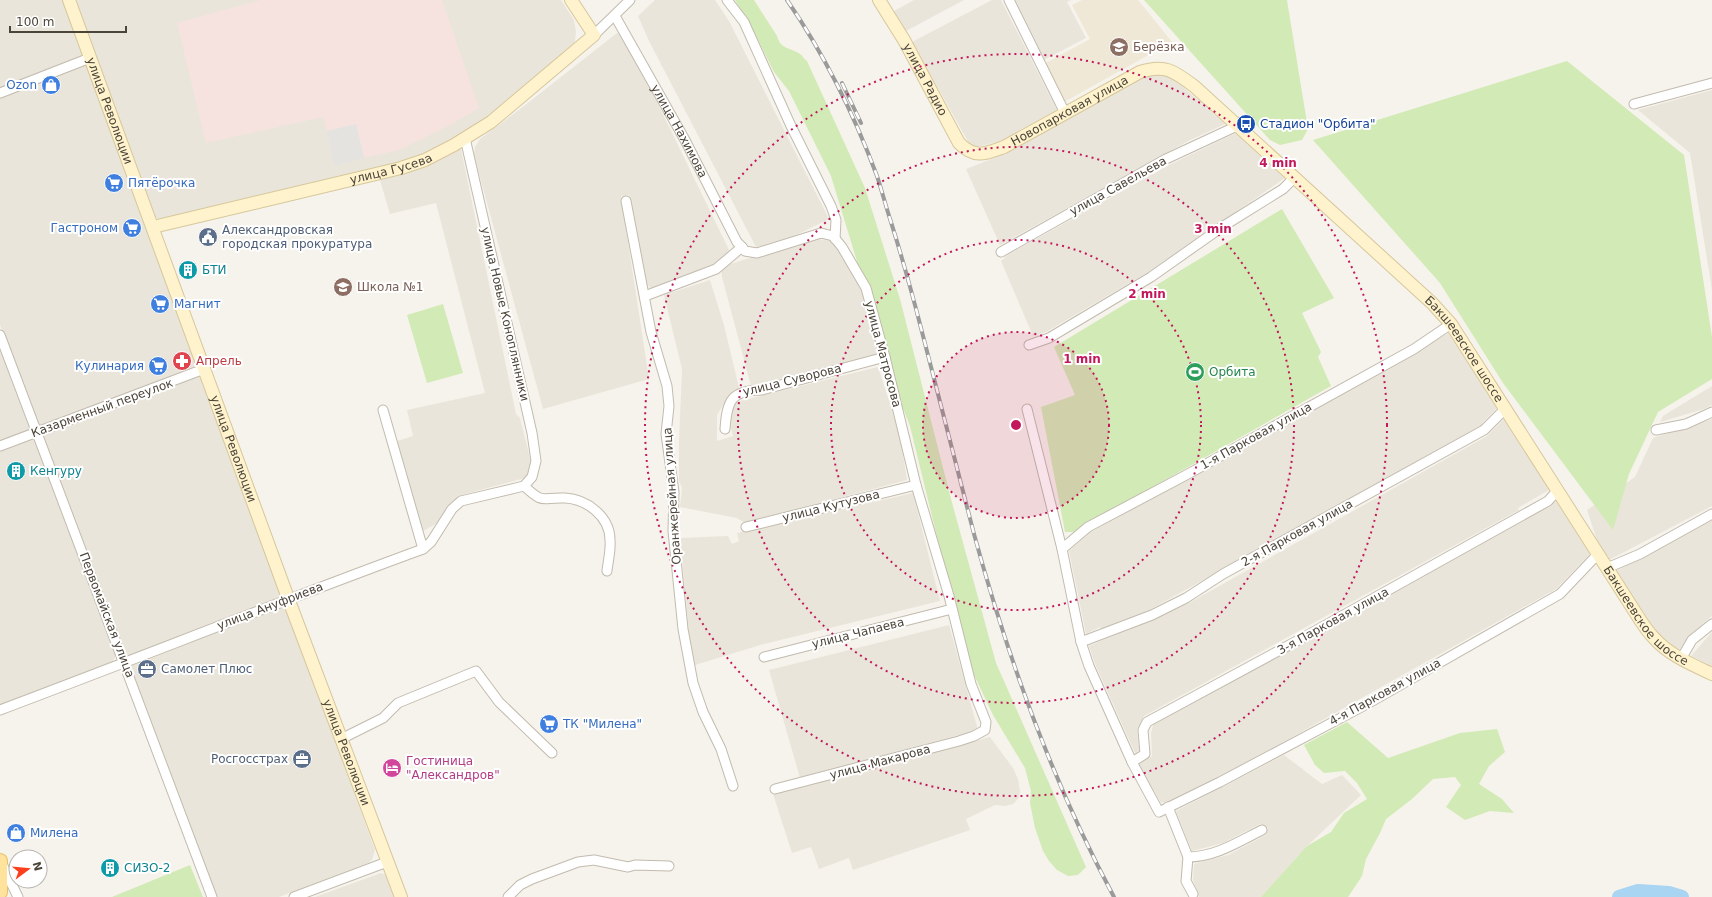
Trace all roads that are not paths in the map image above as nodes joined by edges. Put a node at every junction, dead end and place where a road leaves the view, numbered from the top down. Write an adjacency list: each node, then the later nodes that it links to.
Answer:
1 (69, 0): 9 (street, улица Революции)
2 (571, 0): 8 (street)
3 (630, 0): 7 (street)
4 (727, 0): 21 (street)
5 (879, 0): 17 (street, улица Радио)
6 (1009, 0): 14 (street)
7 (615, 16): 8 (street); 22 (street, улица Нахимова)
8 (594, 35): 16 (street, улица Гусева)
9 (90, 58): 12 (street); 20 (street, улица Революции)
10 (1163, 68): 14 (street, Новопарковая улица); 15 (street, Бакшеевское шоссе)
11 (1712, 83): 13 (street)
12 (0, 93)
13 (1634, 104)
14 (1065, 113): 17 (street, Новопарковая улица)
15 (1237, 126): 18 (street, Бакшеевское шоссе); 23 (street, улица Савельева)
16 (465, 138): 20 (street, улица Гусева); 39 (street, улица Новые Коноплянники)
17 (976, 154)
18 (1294, 178): 25 (street, Бакшеевское шоссе); 27 (street)
19 (626, 201): 24 (street, Оранжерейная улица)
20 (153, 227): 29 (street, улица Революции)
21 (835, 239): 22 (street); 28 (street, улица Матросова)
22 (742, 248): 24 (street)
23 (1001, 252)
24 (645, 296): 61 (street, Оранжерейная улица)
25 (1451, 324): 31 (street, Бакшеевское шоссе); 44 (street, 1-я Парковая улица)
26 (0, 335): 36 (street, Первомайская улица)
27 (1029, 344)
28 (885, 356): 34 (street, улица Суворова); 38 (street, улица Матросова)
29 (204, 370): 36 (street, Казарменный переулок); 48 (street, улица Революции)
30 (1027, 409): 44 (street)
31 (1505, 409): 40 (street, Бакшеевское шоссе); 51 (street, 2-я Парковая улица)
32 (383, 410): 43 (street)
33 (1712, 412): 35 (street)
34 (724, 429)
35 (1656, 430)
36 (37, 432): 37 (street, Казарменный переулок); 54 (street, Первомайская улица)
37 (0, 446)
38 (916, 485): 42 (street, улица Кутузова); 49 (street, улица Матросова)
39 (524, 486): 43 (street, улица Ануфриева); 47 (street)
40 (1557, 491): 45 (street, Бакшеевское шоссе); 60 (street, 3-я Парковая улица)
41 (1712, 514): 46 (street)
42 (746, 527)
43 (423, 549): 48 (street, улица Ануфриева)
44 (1062, 549): 51 (street)
45 (1598, 554): 46 (street, Бакшеевское шоссе); 63 (street, 4-я Парковая улица)
46 (1607, 568): 53 (street, Бакшеевское шоссе)
47 (607, 571)
48 (288, 598): 54 (street, улица Ануфриева); 58 (street, улица Революции)
49 (952, 609): 52 (street, улица Чапаева); 57 (street, улица Матросова)
50 (1712, 624): 53 (street)
51 (1081, 642): 60 (street)
52 (764, 657)
53 (1681, 659): 55 (street, Бакшеевское шоссе)
54 (125, 663): 56 (street, улица Ануфриева); 72 (street, Первомайская улица)
55 (1712, 674)
56 (0, 710)
57 (984, 730): 62 (street, улица Макарова)
58 (341, 739): 59 (street); 67 (street, улица Революции)
59 (552, 753)
60 (1132, 762): 63 (street, 4-я Парковая улица)
61 (733, 786)
62 (775, 789)
63 (1168, 807): 65 (street)
64 (1262, 830): 65 (street)
65 (1188, 857): 70 (street)
66 (0, 860): 69 (main road); 71 (street)
67 (387, 862): 73 (street); 74 (street, улица Революции)
68 (669, 866): 75 (street)
69 (0, 892)
70 (1193, 894)
71 (18, 897)
72 (212, 897)
73 (294, 897)
74 (401, 897)
75 (508, 897)

